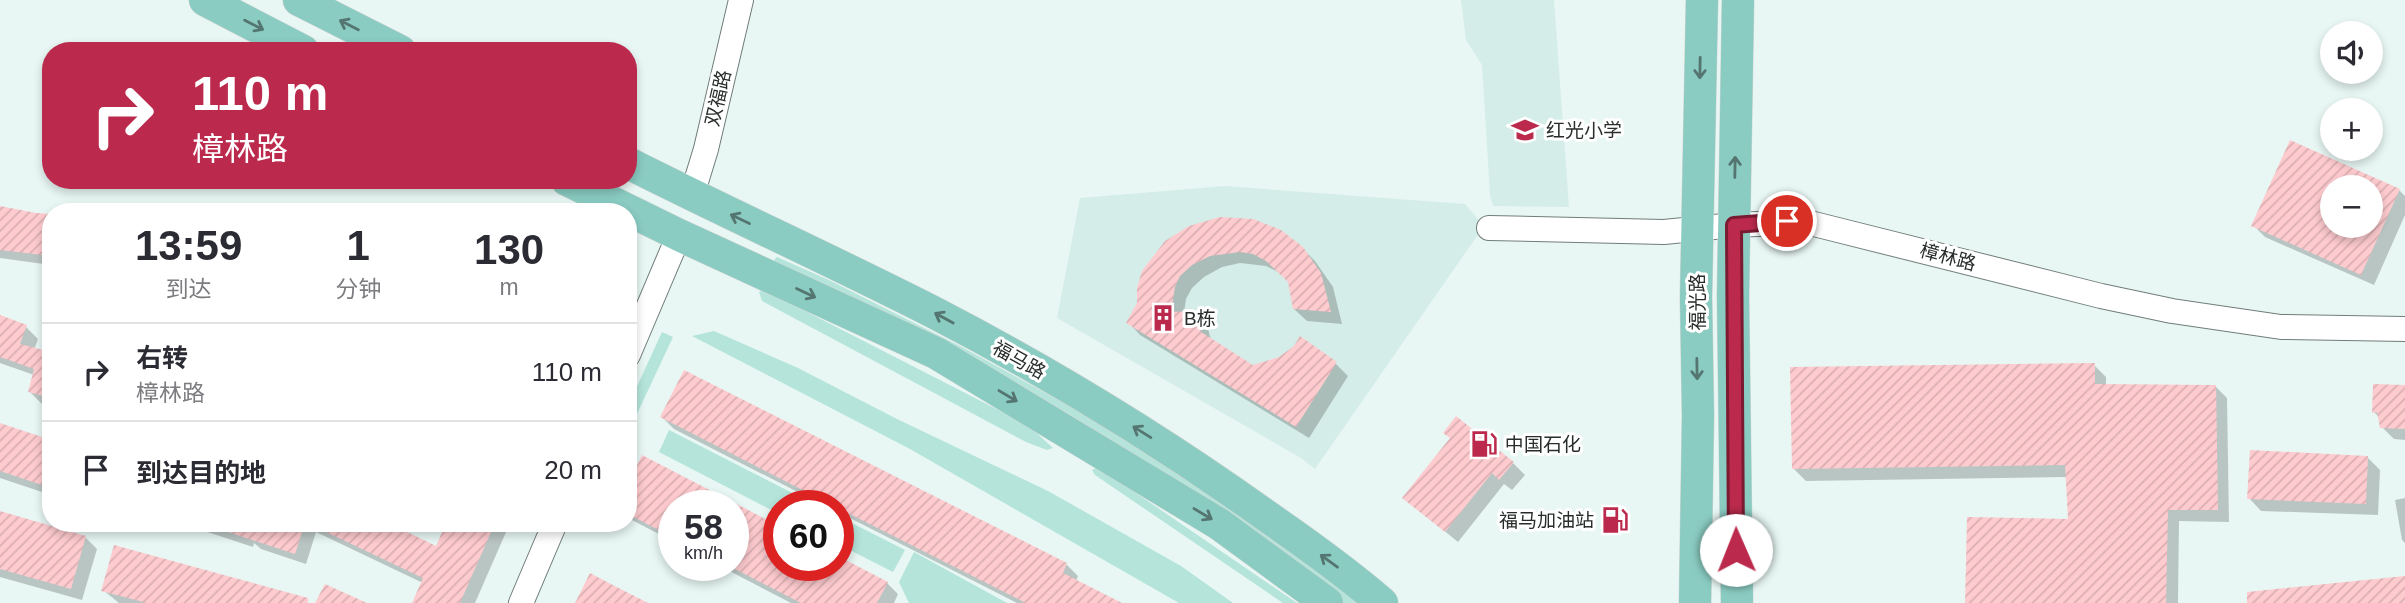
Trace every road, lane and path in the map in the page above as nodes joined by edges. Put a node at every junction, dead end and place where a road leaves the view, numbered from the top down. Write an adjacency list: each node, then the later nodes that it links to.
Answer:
1 (205, 0): 6 (main road, one-way to 6)
2 (299, 0): 7 (main road, one-way to 2)
3 (741, 0): 10 (street, 双福路)
4 (1702, 0): 15 (main road, 福光路, one-way to 15)
5 (1738, 0): 13 (main road, 福光路, one-way to 5)
6 (286, 42)
7 (382, 42)
8 (637, 168): 10 (main road, 福马路)
9 (585, 189): 11 (main road, 福马路)
10 (692, 195): 23 (main road, 福马路, one-way to 10)
11 (613, 203)
12 (637, 215): 16 (main road, 福马路)
13 (1734, 225): 15 (street, 樟林路); 17 (street, 樟林路); 24 (main road, 福光路)
14 (1489, 228): 15 (street, 樟林路)
15 (1697, 229): 20 (main road, 福光路, one-way to 20)
16 (679, 236): 18 (street); 22 (main road, 福马路, one-way to 22)
17 (2405, 329)
18 (637, 334)
19 (551, 532): 21 (street)
20 (1695, 600)
21 (521, 603)
22 (1327, 603)
23 (1382, 603)
24 (1737, 603)

